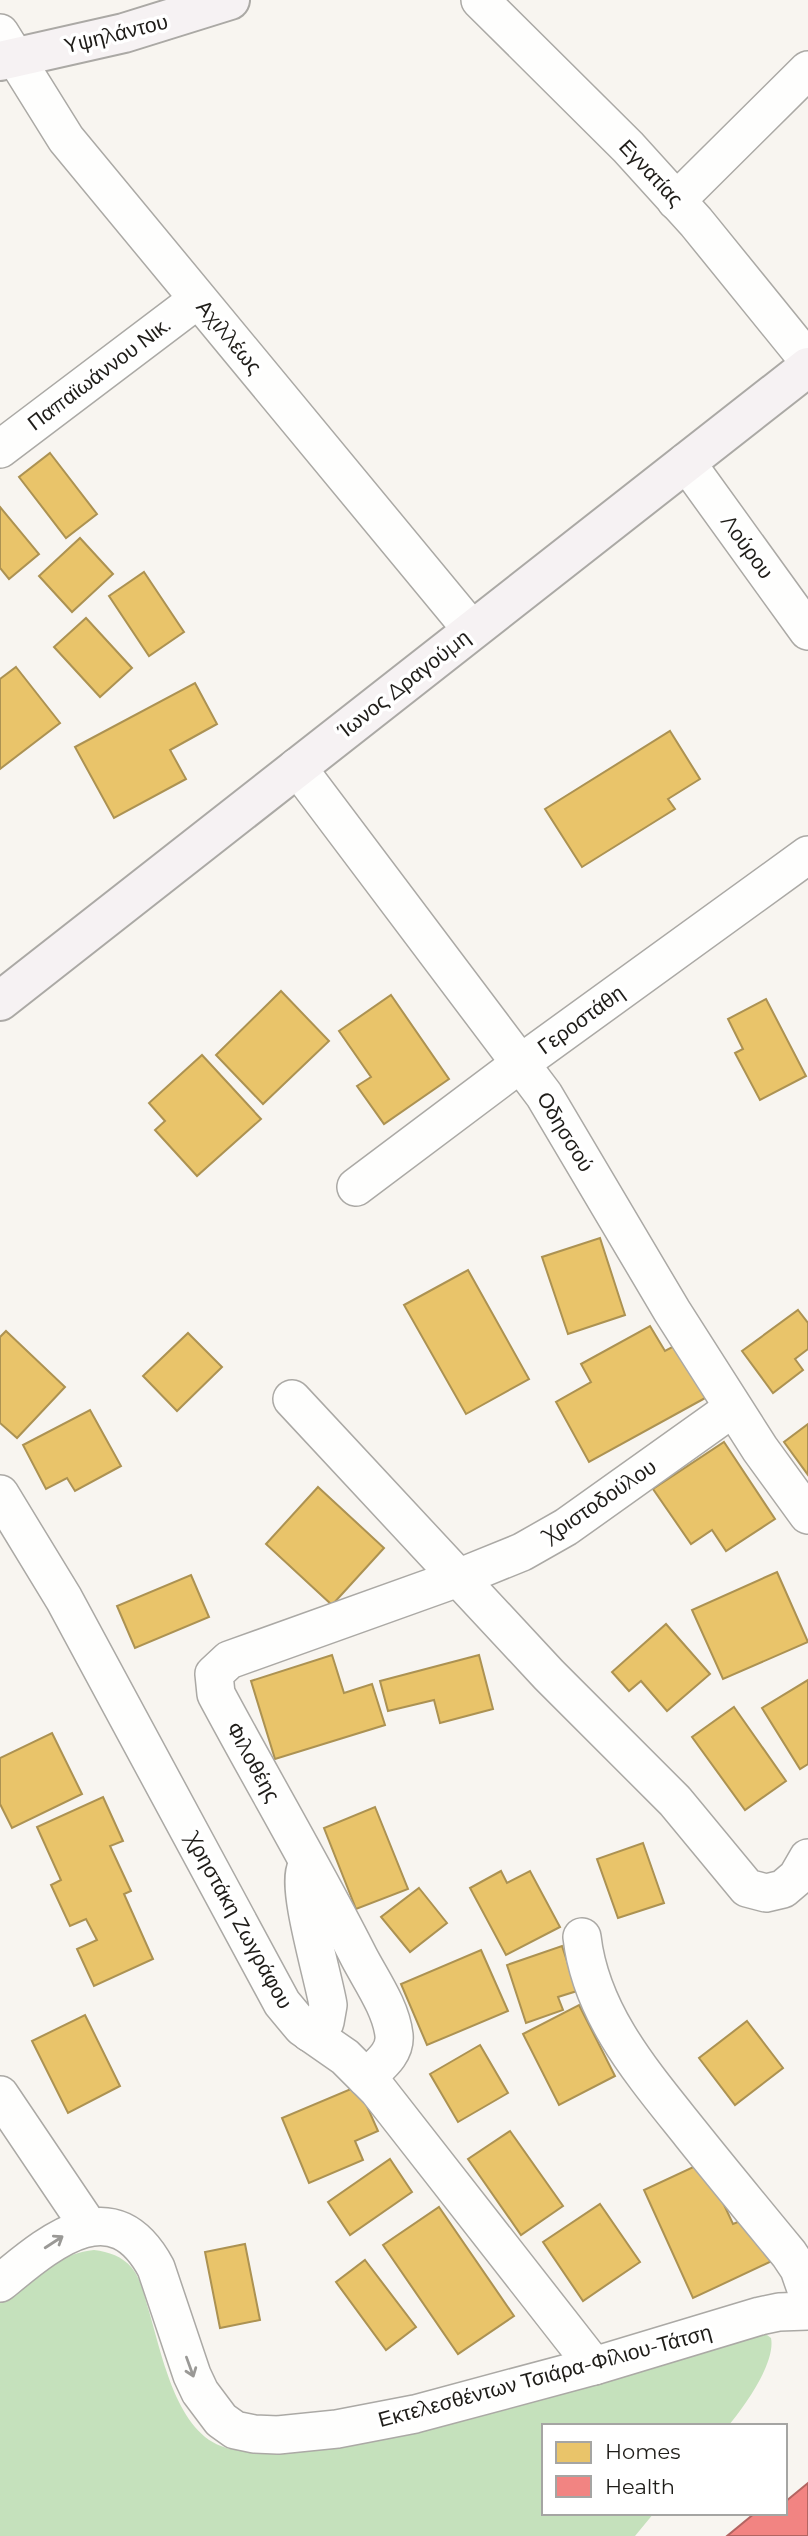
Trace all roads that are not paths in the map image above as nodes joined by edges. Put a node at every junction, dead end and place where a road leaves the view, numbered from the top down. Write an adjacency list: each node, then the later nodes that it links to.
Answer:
1 (230, 0): 3 (main road, Υψηλάντου)
2 (480, 0): 5 (street, Εγνατίας)
3 (6, 51): 6 (street, Αχιλλέως)
4 (808, 70): 5 (street)
5 (676, 201): 7 (street, Εγνατίας)
6 (197, 300): 9 (street, Παπαϊωάννου Νικ.); 11 (street, Αχιλλέως)
7 (808, 360)
8 (808, 367): 10 (main road, Ίωνος Δραγούμη)
9 (0, 449)
10 (687, 462): 11 (main road, Ίωνος Δραγούμη); 12 (street, Λούρου)
11 (472, 631): 13 (main road, Ίωνος Δραγούμη)
12 (808, 631)
13 (297, 768): 15 (main road, Ίωνος Δραγούμη); 16 (street, Οδησσού)
14 (808, 855): 16 (street, Γεροστάθη)
15 (0, 1000)
16 (521, 1063): 17 (street, Γεροστάθη); 19 (street, Οδησσού)
17 (356, 1187)
18 (292, 1399): 23 (street)
19 (733, 1408): 21 (street, Οδησσού); 23 (street, Χριστοδούλου)
20 (0, 1494): 22 (street, Χρηστάκη Ζωγράφου)
21 (808, 1515)
22 (11, 1539): 27 (street, Χρηστάκη Ζωγράφου)
23 (458, 1578): 24 (street); 25 (street, Φιλοθέης)
24 (808, 1858)
25 (310, 1866): 27 (street); 28 (street, Φιλοθέης)
26 (582, 1937): 32 (street)
27 (310, 2033): 28 (street, Χρηστάκη Ζωγράφου)
28 (366, 2078): 34 (street, Χρηστάκη Ζωγράφου)
29 (0, 2095): 30 (street)
30 (89, 2227): 31 (street, one-way to 30); 34 (street, Εκτελεσθέντων Τσιάρα-Φίλιου-Τάτση, one-way to 34)
31 (0, 2283)
32 (808, 2295)
33 (808, 2311): 34 (street, Εκτελεσθέντων Τσιάρα-Φίλιου-Τάτση)
34 (594, 2366)

